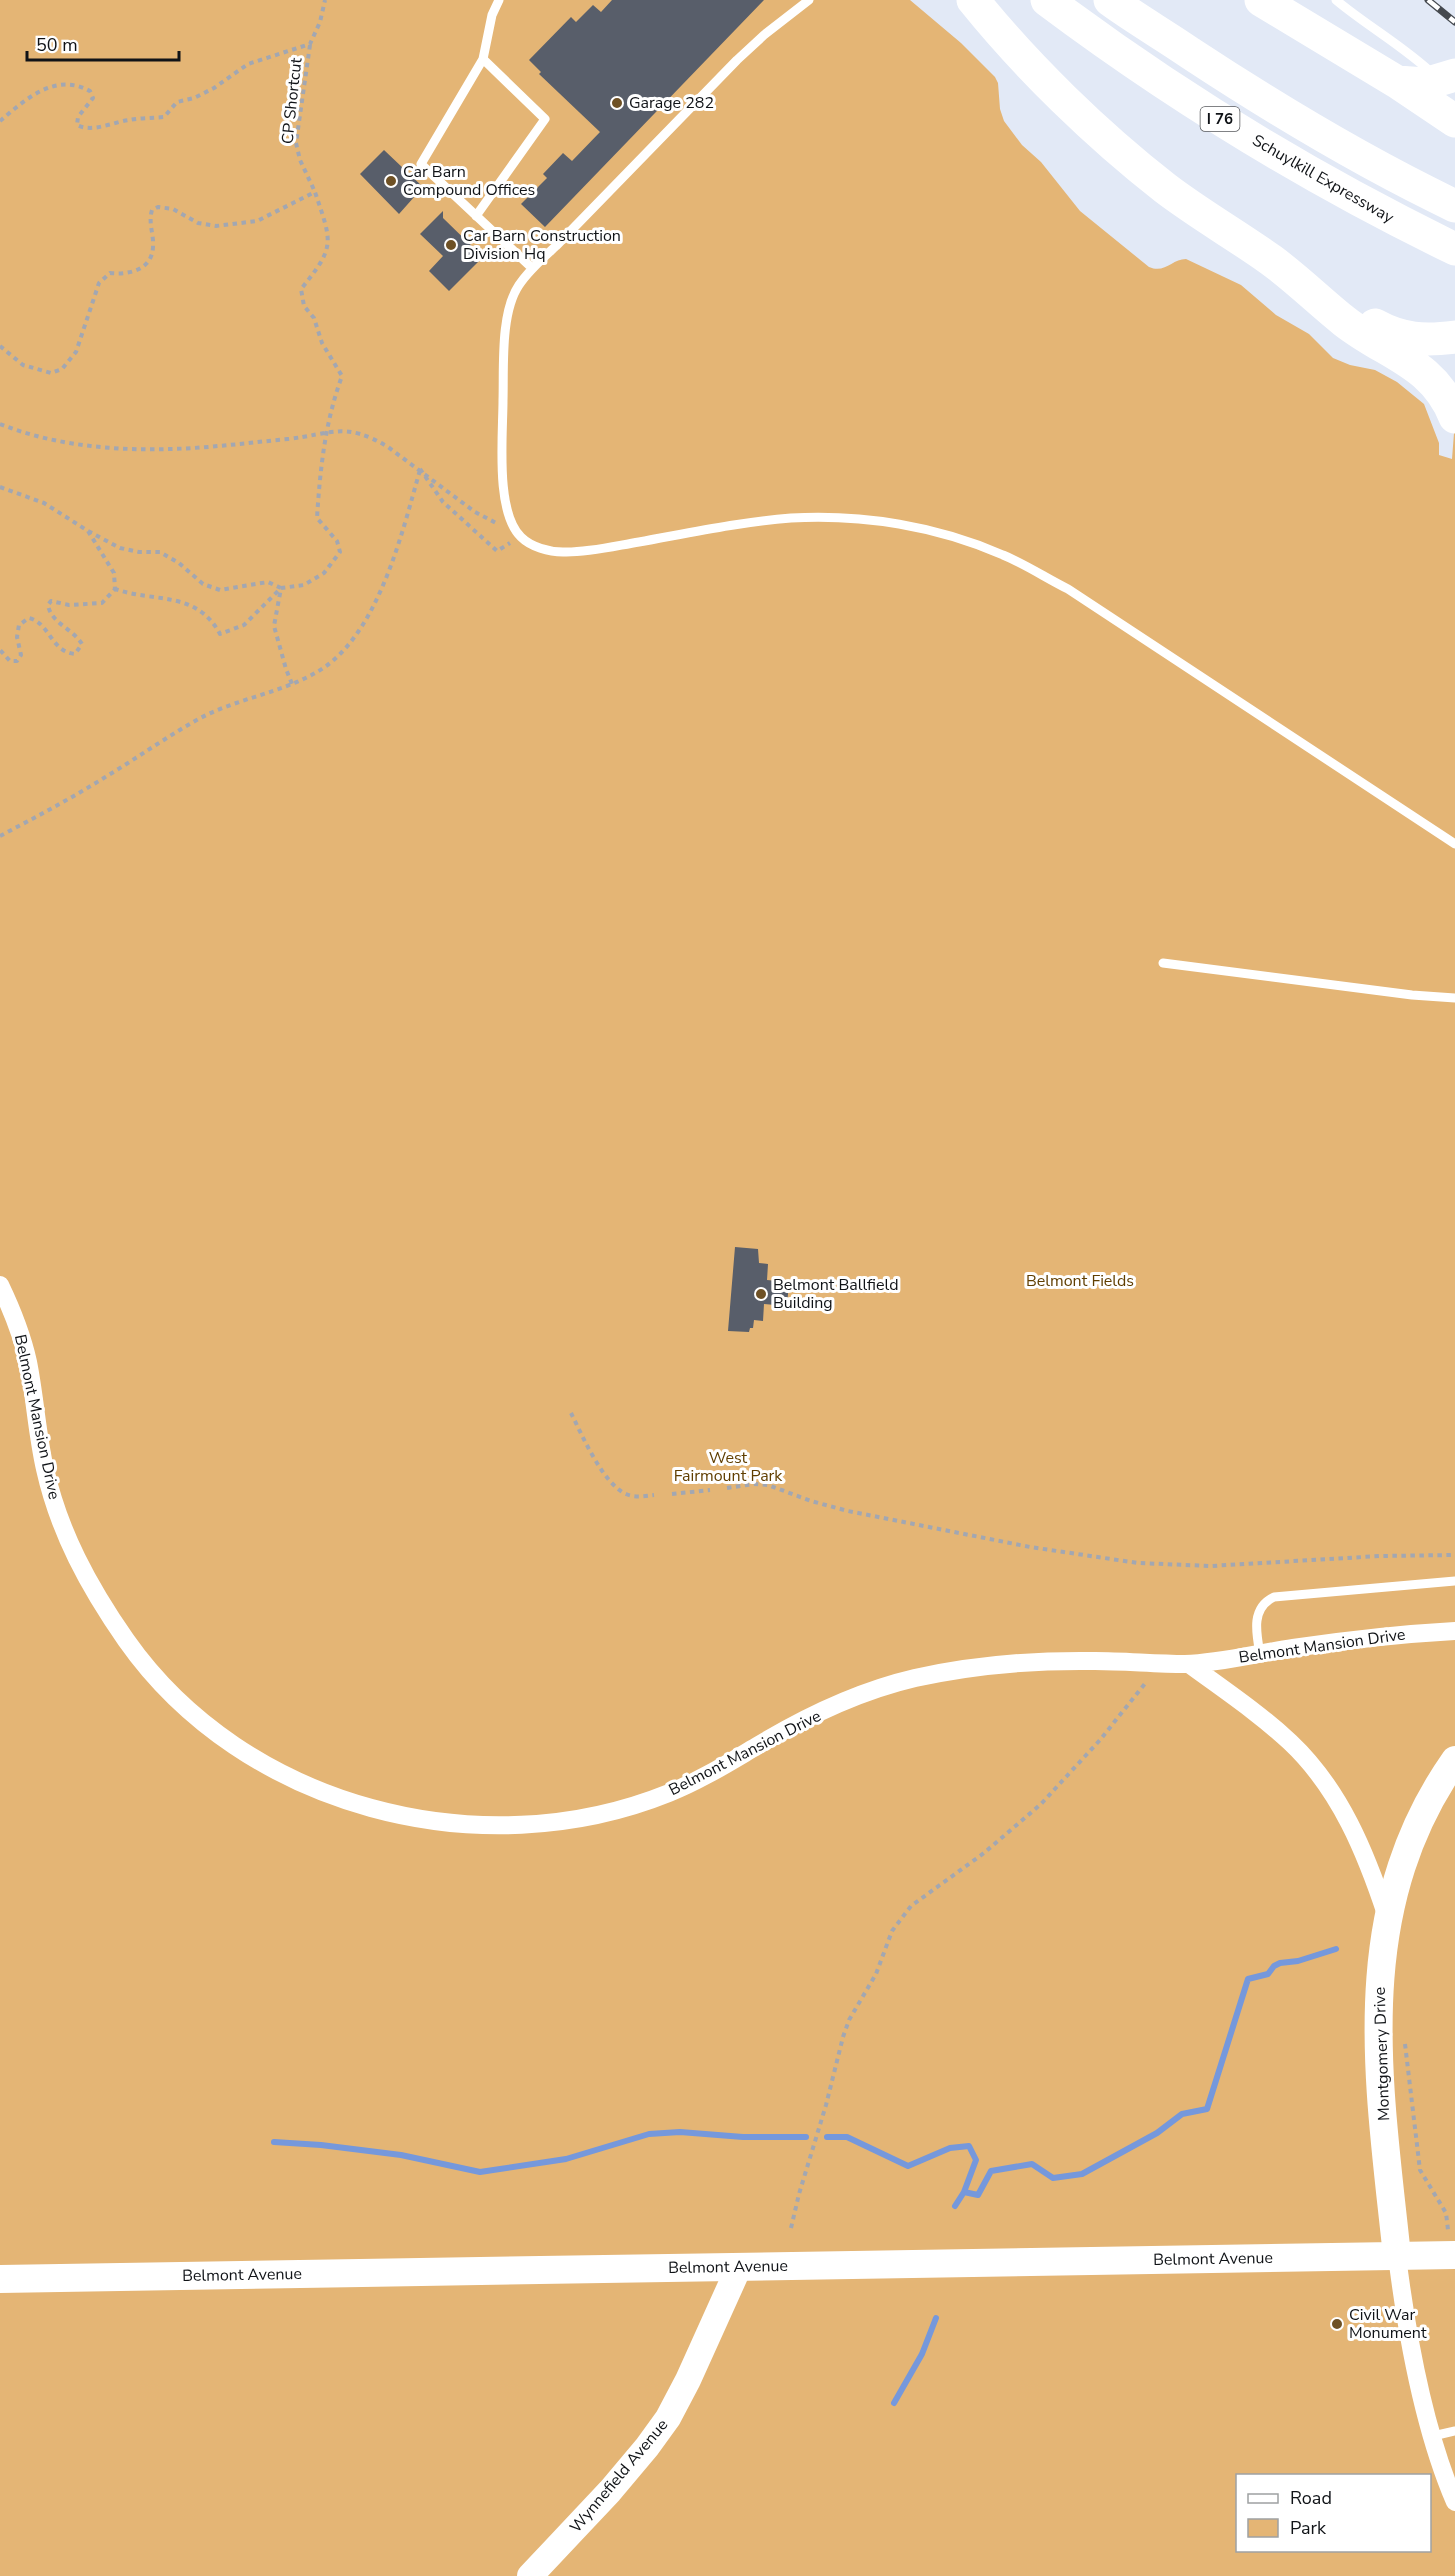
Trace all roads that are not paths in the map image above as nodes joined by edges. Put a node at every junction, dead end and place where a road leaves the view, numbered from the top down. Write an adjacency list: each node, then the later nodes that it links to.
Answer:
1 (499, 0): 8 (lane)
2 (809, 0): 15 (lane)
3 (973, 0): 16 (highway)
4 (1047, 0): 14 (highway, Schuylkill Expressway / I 76)
5 (1110, 0): 12 (highway, I 76)
6 (1260, 0): 10 (highway)
7 (1336, 0): 9 (lane)
8 (483, 59): 13 (lane); 13 (lane)
9 (1447, 78): 10 (highway)
10 (1396, 82): 11 (highway)
11 (1455, 121)
12 (1455, 206)
13 (477, 216): 15 (lane)
14 (1455, 249)
15 (532, 268): 19 (lane)
16 (1301, 282): 17 (highway); 18 (highway)
17 (1455, 338)
18 (1455, 417)
19 (1455, 844)
20 (1163, 963): 21 (lane)
21 (1455, 998)
22 (0, 1286): 26 (street, Belmont Mansion Drive)
23 (1455, 1581): 25 (lane)
24 (1455, 1631): 25 (street, Belmont Mansion Drive)
25 (1260, 1654): 26 (street, Belmont Mansion Drive)
26 (1189, 1664): 28 (street)
27 (1455, 1760): 28 (main road, Montgomery Drive)
28 (1387, 1917): 30 (main road, Montgomery Drive)
29 (1451, 2242): 30 (main road, Belmont Avenue)
30 (1397, 2256): 31 (main road, Belmont Avenue); 34 (street)
31 (739, 2267): 32 (main road, Belmont Avenue); 36 (street, Wynnefield Avenue)
32 (0, 2280)
33 (1455, 2431): 34 (lane)
34 (1432, 2436): 35 (street)
35 (1455, 2502)
36 (530, 2576)

